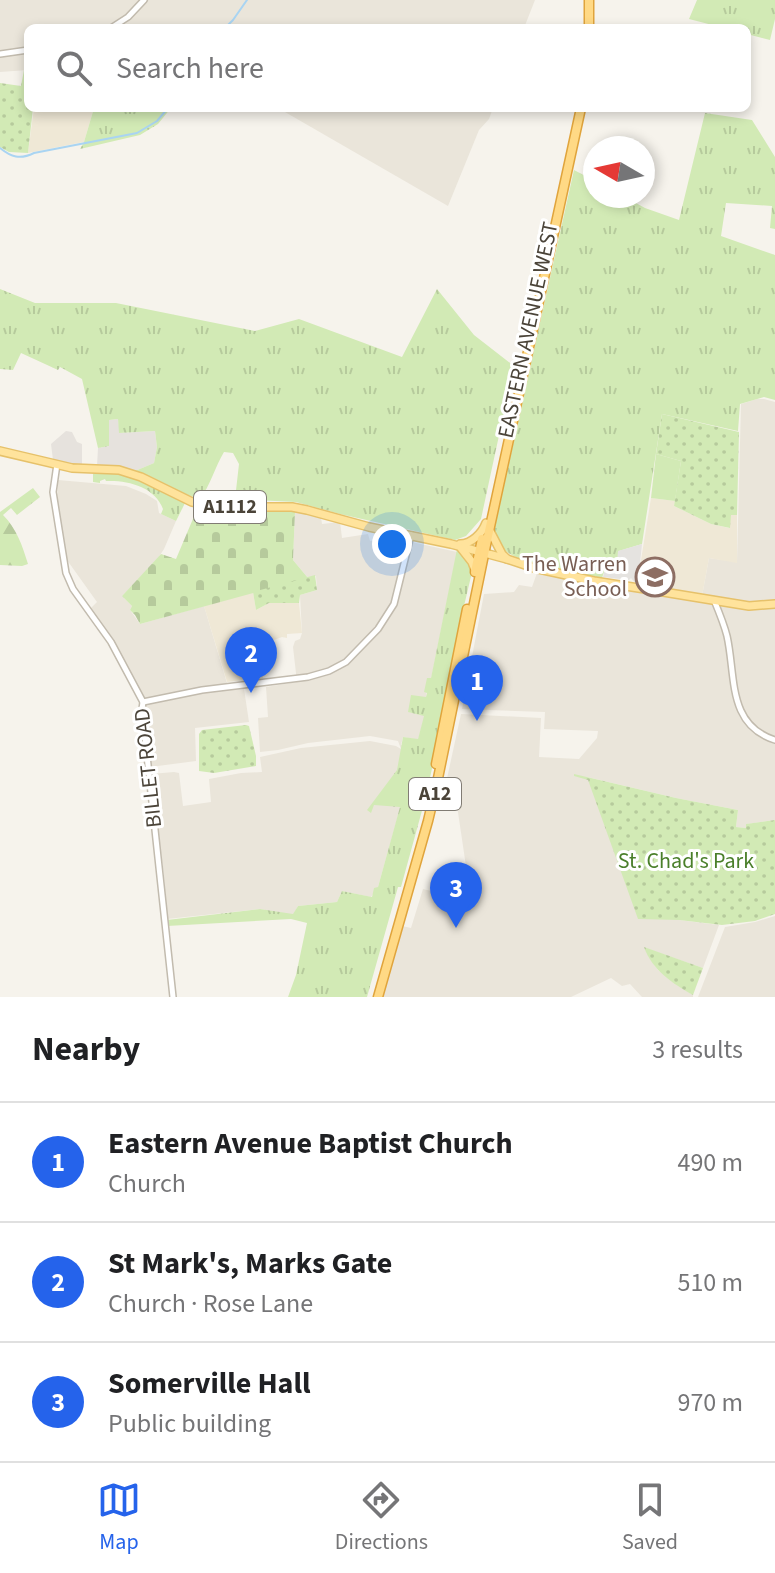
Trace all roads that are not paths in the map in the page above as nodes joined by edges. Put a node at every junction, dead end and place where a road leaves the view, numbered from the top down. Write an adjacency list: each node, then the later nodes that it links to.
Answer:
1 (144, 0): 3 (street)
2 (592, 0): 4 (highway)
3 (117, 24)
4 (592, 24)
5 (24, 51): 6 (street)
6 (0, 54)
7 (577, 112): 11 (highway, EASTERN AVENUE WEST / A12)
8 (577, 112): 12 (highway, EASTERN AVENUE WEST / A12)
9 (0, 451): 10 (main road, A1112)
10 (57, 464): 13 (main road, A1112); 21 (street, BILLET ROAD)
11 (499, 488): 12 (highway, EASTERN AVENUE WEST / A12); 15 (highway, A12)
12 (488, 526): 14 (main road); 15 (highway, EASTERN AVENUE WEST / A12); 16 (main road)
13 (411, 535): 14 (main road, A1112); 21 (street)
14 (457, 545): 15 (main road, A1112); 17 (main road)
15 (482, 551): 16 (main road, A1112); 17 (highway, A12); 20 (highway, A12)
16 (504, 558): 17 (main road); 18 (main road, A1112)
17 (477, 574): 20 (highway, A12); 24 (highway, A12)
18 (714, 600): 19 (main road, A1112); 22 (street)
19 (775, 604)
20 (460, 645): 24 (highway, A12)
21 (143, 702): 23 (street, BILLET ROAD)
22 (775, 740)
23 (173, 997)
24 (375, 997)

